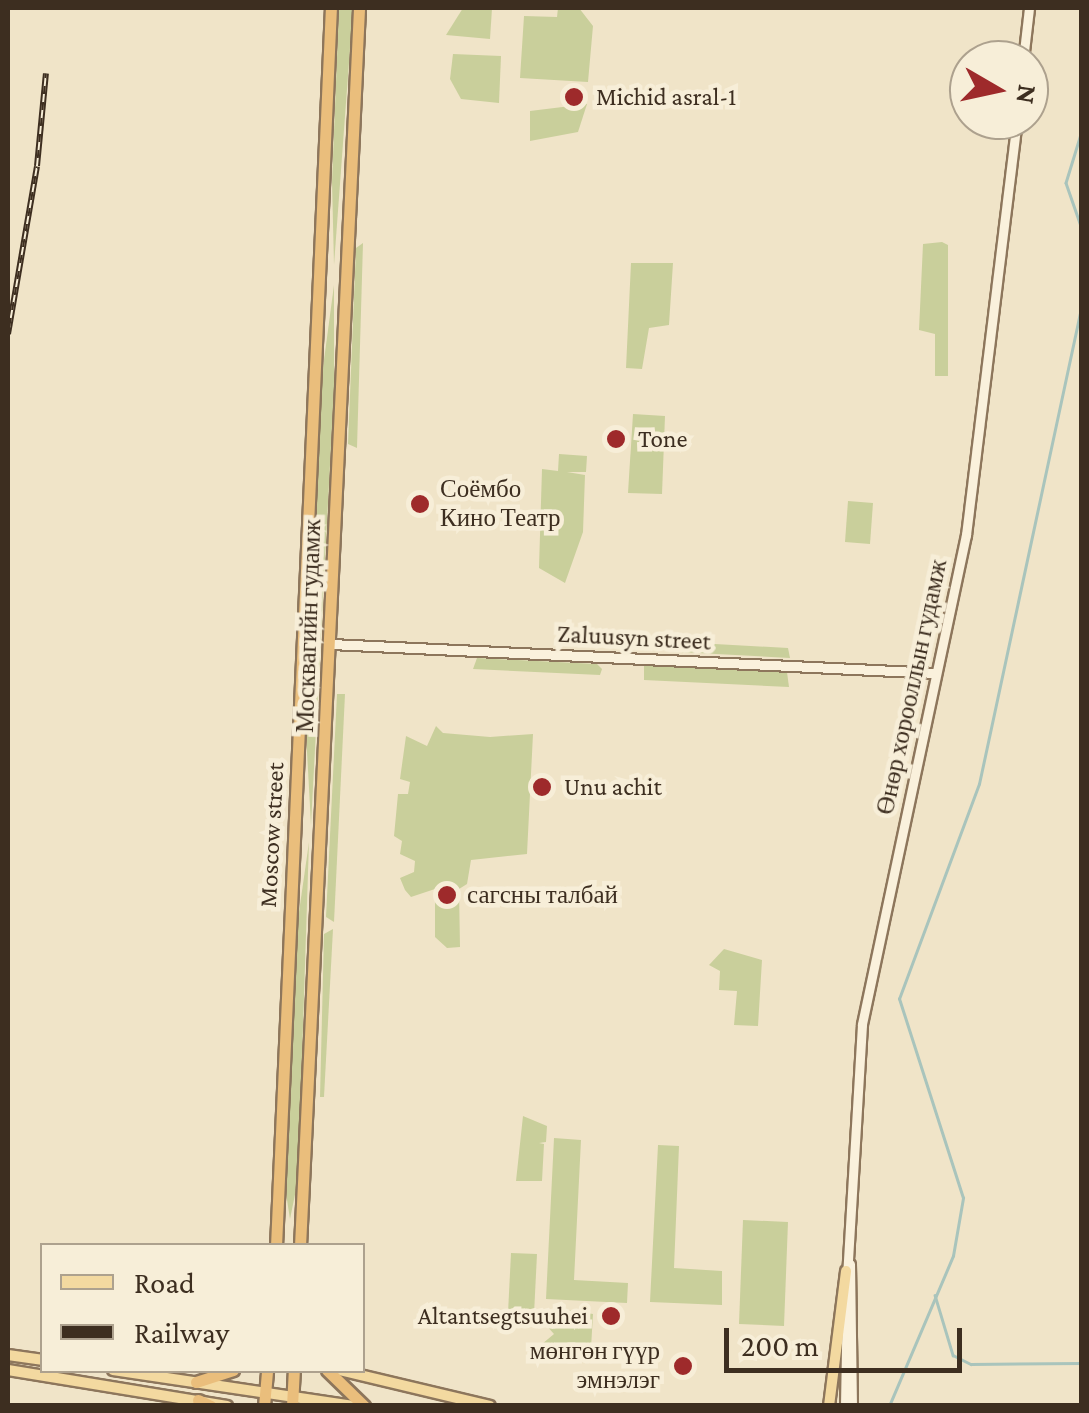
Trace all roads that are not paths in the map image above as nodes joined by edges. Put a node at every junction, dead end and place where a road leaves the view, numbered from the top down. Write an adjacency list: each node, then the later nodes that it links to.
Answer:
1 (331, 8): 6 (highway, Moscow street)
2 (359, 8): 7 (highway, Москвагийн гудамж)
3 (1028, 8): 4 (main road)
4 (1025, 40)
5 (1014, 140): 9 (main road, Өнөр хорооллын гудамж)
6 (320, 273): 7 (highway); 10 (highway, Moscow street)
7 (347, 275): 8 (highway, Москвагийн гудамж)
8 (331, 644): 9 (main road, Zaluusyn street); 11 (highway, Москвагийн гудамж)
9 (936, 673): 16 (main road, Өнөр хорооллын гудамж)
10 (296, 833): 11 (highway); 13 (highway, Moscow street)
11 (322, 834): 12 (highway, Москвагийн гудамж)
12 (302, 1212): 13 (highway); 15 (highway, Москвагийн гудамж)
13 (278, 1219): 14 (highway, Moscow street)
14 (276, 1243)
15 (300, 1243)
16 (848, 1266): 35 (main road); 36 (main road); 37 (main road)
17 (8, 1356): 18 (main road)
18 (40, 1360)
19 (8, 1370): 28 (main road)
20 (134, 1373): 26 (main road)
21 (224, 1373): 26 (highway)
22 (266, 1373): 27 (highway)
23 (294, 1373): 29 (highway)
24 (330, 1373): 33 (highway)
25 (351, 1373): 34 (main road)
26 (196, 1382): 27 (main road)
27 (264, 1399): 29 (main road)
28 (198, 1400): 30 (highway); 31 (main road)
29 (292, 1400): 32 (main road)
30 (211, 1406)
31 (227, 1406)
32 (353, 1406)
33 (364, 1406)
34 (490, 1406)
35 (829, 1406)
36 (845, 1406)
37 (852, 1406)

